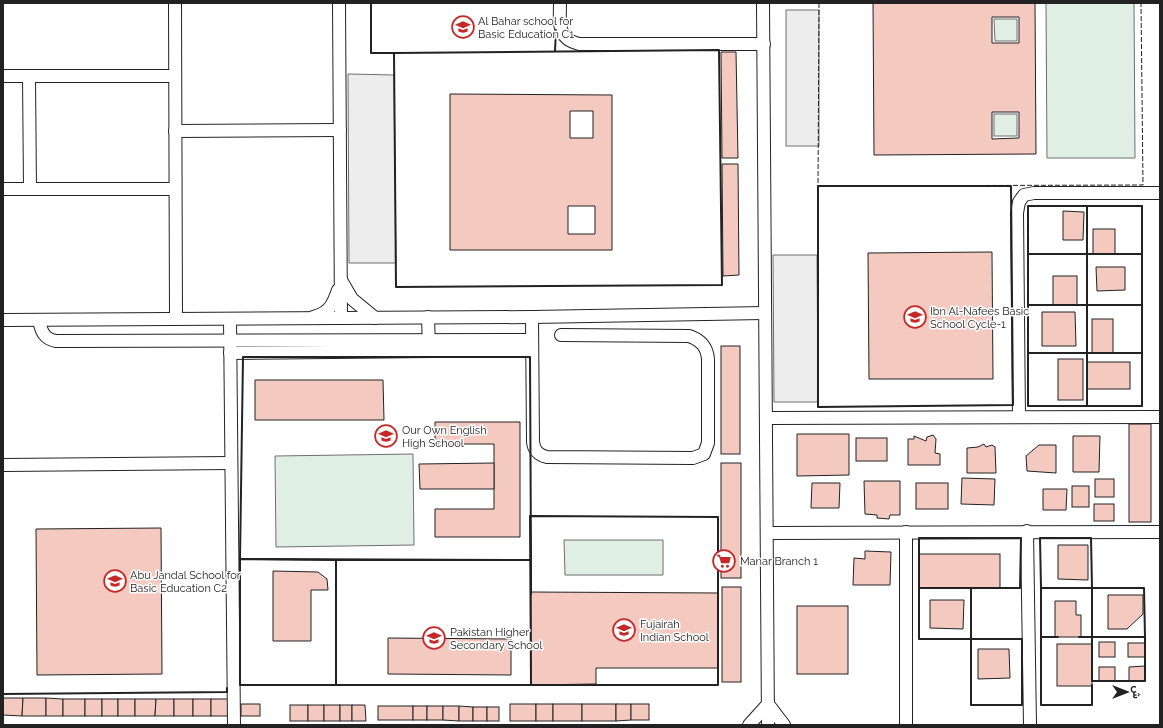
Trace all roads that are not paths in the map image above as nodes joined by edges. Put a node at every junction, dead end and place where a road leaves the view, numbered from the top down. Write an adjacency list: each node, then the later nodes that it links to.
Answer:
1 (175, 3): 8 (street)
2 (339, 3): 9 (street)
3 (560, 3): 5 (street)
4 (763, 3): 5 (street)
5 (764, 44): 16 (street)
6 (3, 76): 7 (street)
7 (29, 76): 8 (street); 12 (street)
8 (175, 76): 10 (street)
9 (340, 130): 10 (street); 15 (street)
10 (175, 131): 13 (street)
11 (3, 189): 12 (street)
12 (30, 189): 13 (street)
13 (176, 189): 25 (street)
14 (1160, 193): 38 (street)
15 (341, 279): 20 (street); 21 (street); 22 (street)
16 (765, 313): 17 (street); 40 (street)
17 (682, 314): 19 (street); 30 (street)
18 (428, 317): 19 (street); 22 (street); 35 (street)
19 (532, 317): 36 (street)
20 (307, 318): 21 (street); 26 (street)
21 (341, 318): 22 (street)
22 (375, 318)
23 (86, 319): 24 (street); 28 (street); 31 (street)
24 (120, 319): 25 (street); 32 (street)
25 (171, 319): 26 (street); 33 (street)
26 (230, 319): 34 (street)
27 (3, 320): 28 (street)
28 (39, 320): 31 (street)
29 (562, 335): 30 (street)
30 (681, 336): 36 (street)
31 (87, 341): 32 (street)
32 (120, 341): 33 (street)
33 (167, 341): 34 (street)
34 (230, 341): 35 (street); 37 (street)
35 (429, 345): 36 (street); 37 (street)
36 (532, 345)
37 (230, 353): 41 (street)
38 (1019, 417): 39 (street); 40 (street)
39 (1160, 417)
40 (766, 418): 46 (street)
41 (231, 463): 42 (street); 48 (street)
42 (3, 465)
43 (1027, 531): 44 (street); 45 (street); 53 (street)
44 (906, 532): 46 (street); 52 (street)
45 (1160, 532)
46 (767, 533): 47 (street)
47 (768, 704): 49 (street); 50 (street); 51 (street)
48 (234, 725)
49 (749, 725)
50 (768, 725)
51 (784, 725)
52 (906, 725)
53 (1030, 725)

